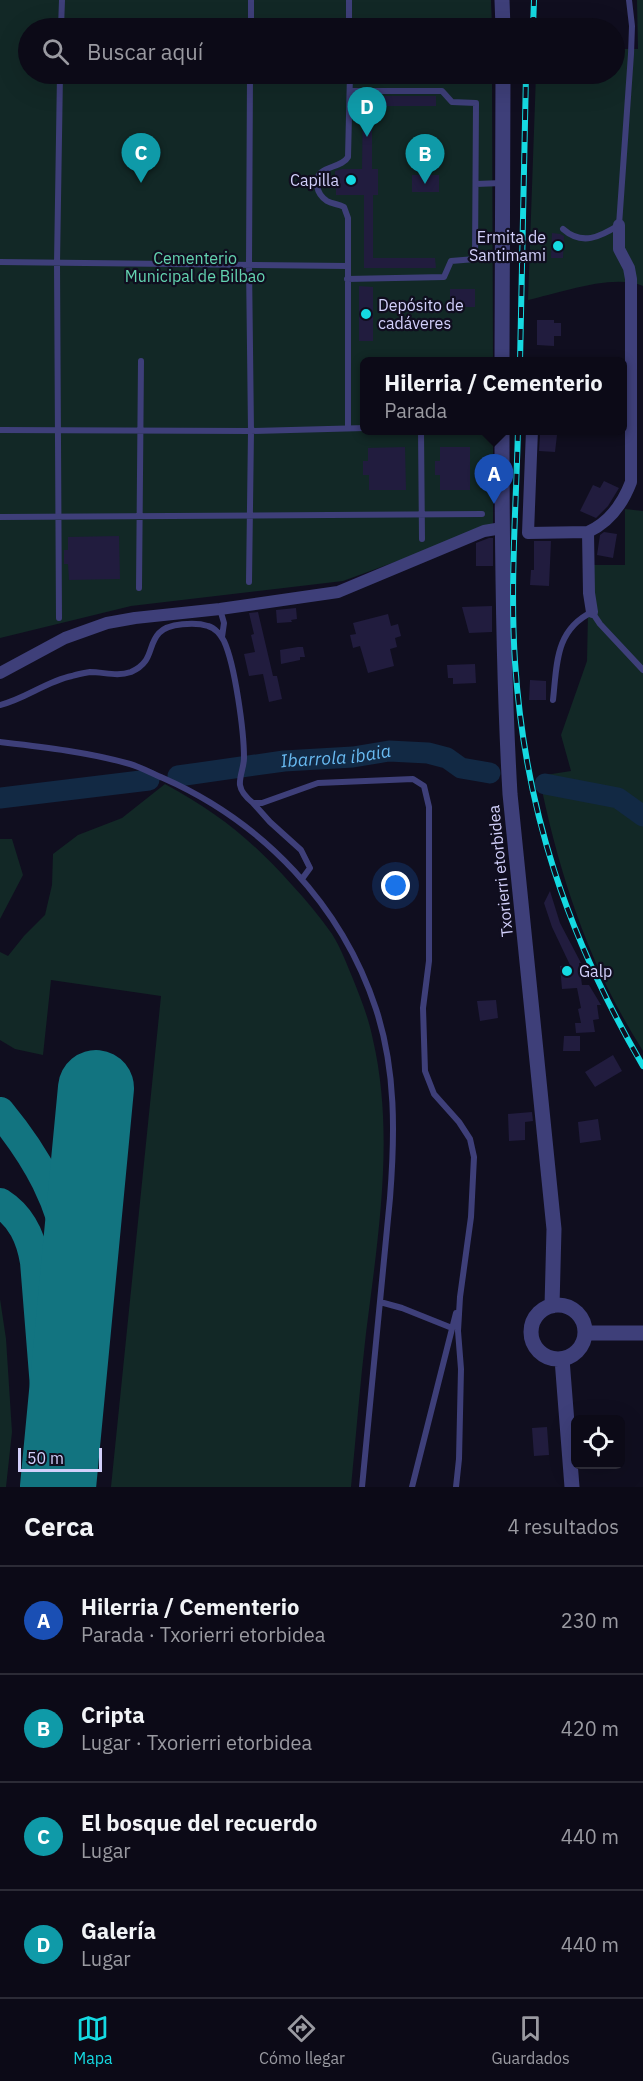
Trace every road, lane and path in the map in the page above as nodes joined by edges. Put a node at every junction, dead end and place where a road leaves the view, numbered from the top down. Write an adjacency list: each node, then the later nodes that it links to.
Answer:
1 (62, 0): 6 (lane)
2 (251, 0): 7 (lane)
3 (349, 0): 8 (lane)
4 (502, 0): 9 (street)
5 (629, 0): 17 (lane)
6 (61, 18)
7 (250, 18)
8 (349, 18)
9 (502, 18)
10 (60, 84): 20 (lane)
11 (250, 84): 21 (lane)
12 (351, 84): 14 (lane)
13 (503, 84): 15 (street)
14 (351, 91): 16 (lane); 22 (lane)
15 (502, 183): 16 (lane); 24 (street)
16 (476, 184): 23 (lane)
17 (619, 225): 18 (lane); 26 (street)
18 (563, 229)
19 (0, 262): 20 (lane)
20 (57, 263): 21 (lane); 30 (lane)
21 (249, 265): 22 (lane); 32 (lane)
22 (347, 266): 23 (lane)
23 (347, 279): 27 (lane)
24 (502, 357)
25 (141, 361): 31 (lane)
26 (638, 390): 43 (street)
27 (348, 428): 28 (lane); 32 (lane)
28 (360, 428)
29 (0, 430): 30 (lane)
30 (57, 430): 31 (lane); 40 (lane)
31 (140, 430): 32 (lane); 41 (lane)
32 (251, 431): 38 (lane)
33 (422, 435): 36 (lane)
34 (502, 435): 42 (street, Txorierri etorbidea)
35 (532, 435): 43 (street)
36 (422, 514): 37 (lane); 38 (lane); 44 (lane)
37 (482, 514)
38 (249, 516): 41 (lane); 45 (lane)
39 (0, 517): 40 (lane)
40 (57, 517): 41 (lane); 49 (lane)
41 (140, 517): 46 (lane)
42 (502, 528): 47 (street); 60 (street, Txorierri etorbidea)
43 (588, 532): 48 (street)
44 (422, 539)
45 (249, 582)
46 (139, 588)
47 (220, 609): 50 (lane); 52 (street)
48 (592, 612): 51 (lane); 53 (lane)
49 (59, 618)
50 (222, 637): 54 (lane); 56 (lane)
51 (643, 670)
52 (0, 673)
53 (554, 700)
54 (0, 705)
55 (0, 742): 57 (lane)
56 (253, 803): 57 (lane); 58 (lane)
57 (302, 879): 59 (lane)
58 (460, 1297): 61 (lane); 67 (lane)
59 (380, 1302): 61 (lane); 65 (lane)
60 (552, 1306): 62 (street); 64 (street)
61 (452, 1328): 66 (lane)
62 (586, 1333): 63 (street); 64 (street)
63 (643, 1333)
64 (562, 1359): 68 (street)
65 (362, 1487)
66 (412, 1487)
67 (456, 1487)
68 (572, 1487)

